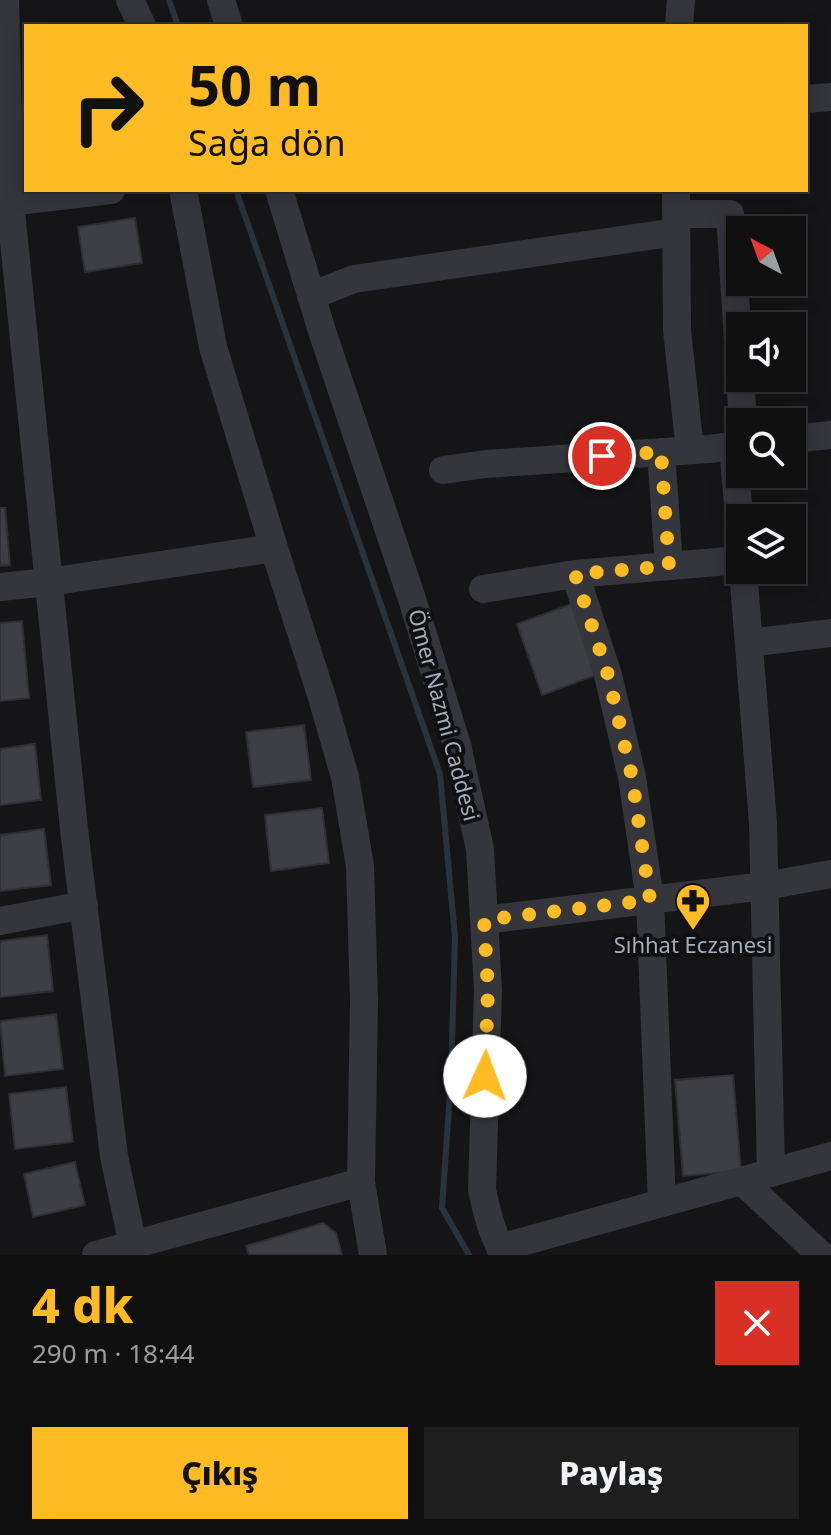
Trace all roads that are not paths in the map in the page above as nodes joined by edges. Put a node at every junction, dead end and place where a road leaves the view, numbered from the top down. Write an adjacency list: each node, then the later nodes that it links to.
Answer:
1 (130, 0): 5 (street)
2 (221, 0): 6 (street)
3 (681, 0): 7 (street)
4 (10, 4): 13 (street)
5 (141, 24)
6 (228, 24)
7 (679, 24)
8 (831, 97): 9 (street)
9 (808, 99)
10 (93, 192): 13 (street)
11 (183, 192): 23 (street)
12 (280, 192): 15 (street, Ömer Nazmi Caddesi)
13 (5, 202): 27 (street)
14 (676, 212): 15 (street); 16 (street); 20 (street)
15 (311, 296): 37 (street, Ömer Nazmi Caddesi)
16 (738, 408)
17 (831, 435): 18 (street)
18 (806, 438)
19 (726, 441): 20 (street)
20 (690, 450): 21 (street)
21 (661, 452): 22 (street); 25 (street)
22 (443, 470)
23 (274, 548): 27 (street); 42 (street)
24 (726, 561): 25 (street)
25 (669, 566): 26 (street)
26 (575, 574): 30 (street); 35 (street)
27 (49, 582): 29 (street); 36 (street)
28 (744, 584): 32 (street)
29 (0, 587)
30 (483, 589)
31 (831, 633): 32 (street)
32 (749, 643): 34 (street)
33 (831, 874): 34 (street)
34 (765, 886): 35 (street); 40 (street)
35 (650, 900): 37 (street); 43 (street)
36 (84, 905): 38 (street); 44 (street)
37 (484, 920): 45 (street, Ömer Nazmi Caddesi)
38 (0, 921)
39 (831, 1156): 40 (street)
40 (771, 1173): 41 (street)
41 (742, 1181): 43 (street); 48 (street)
42 (361, 1182): 44 (street); 47 (street)
43 (662, 1203): 45 (street)
44 (134, 1250): 46 (street)
45 (502, 1251)
46 (96, 1255)
47 (373, 1255)
48 (821, 1255)

